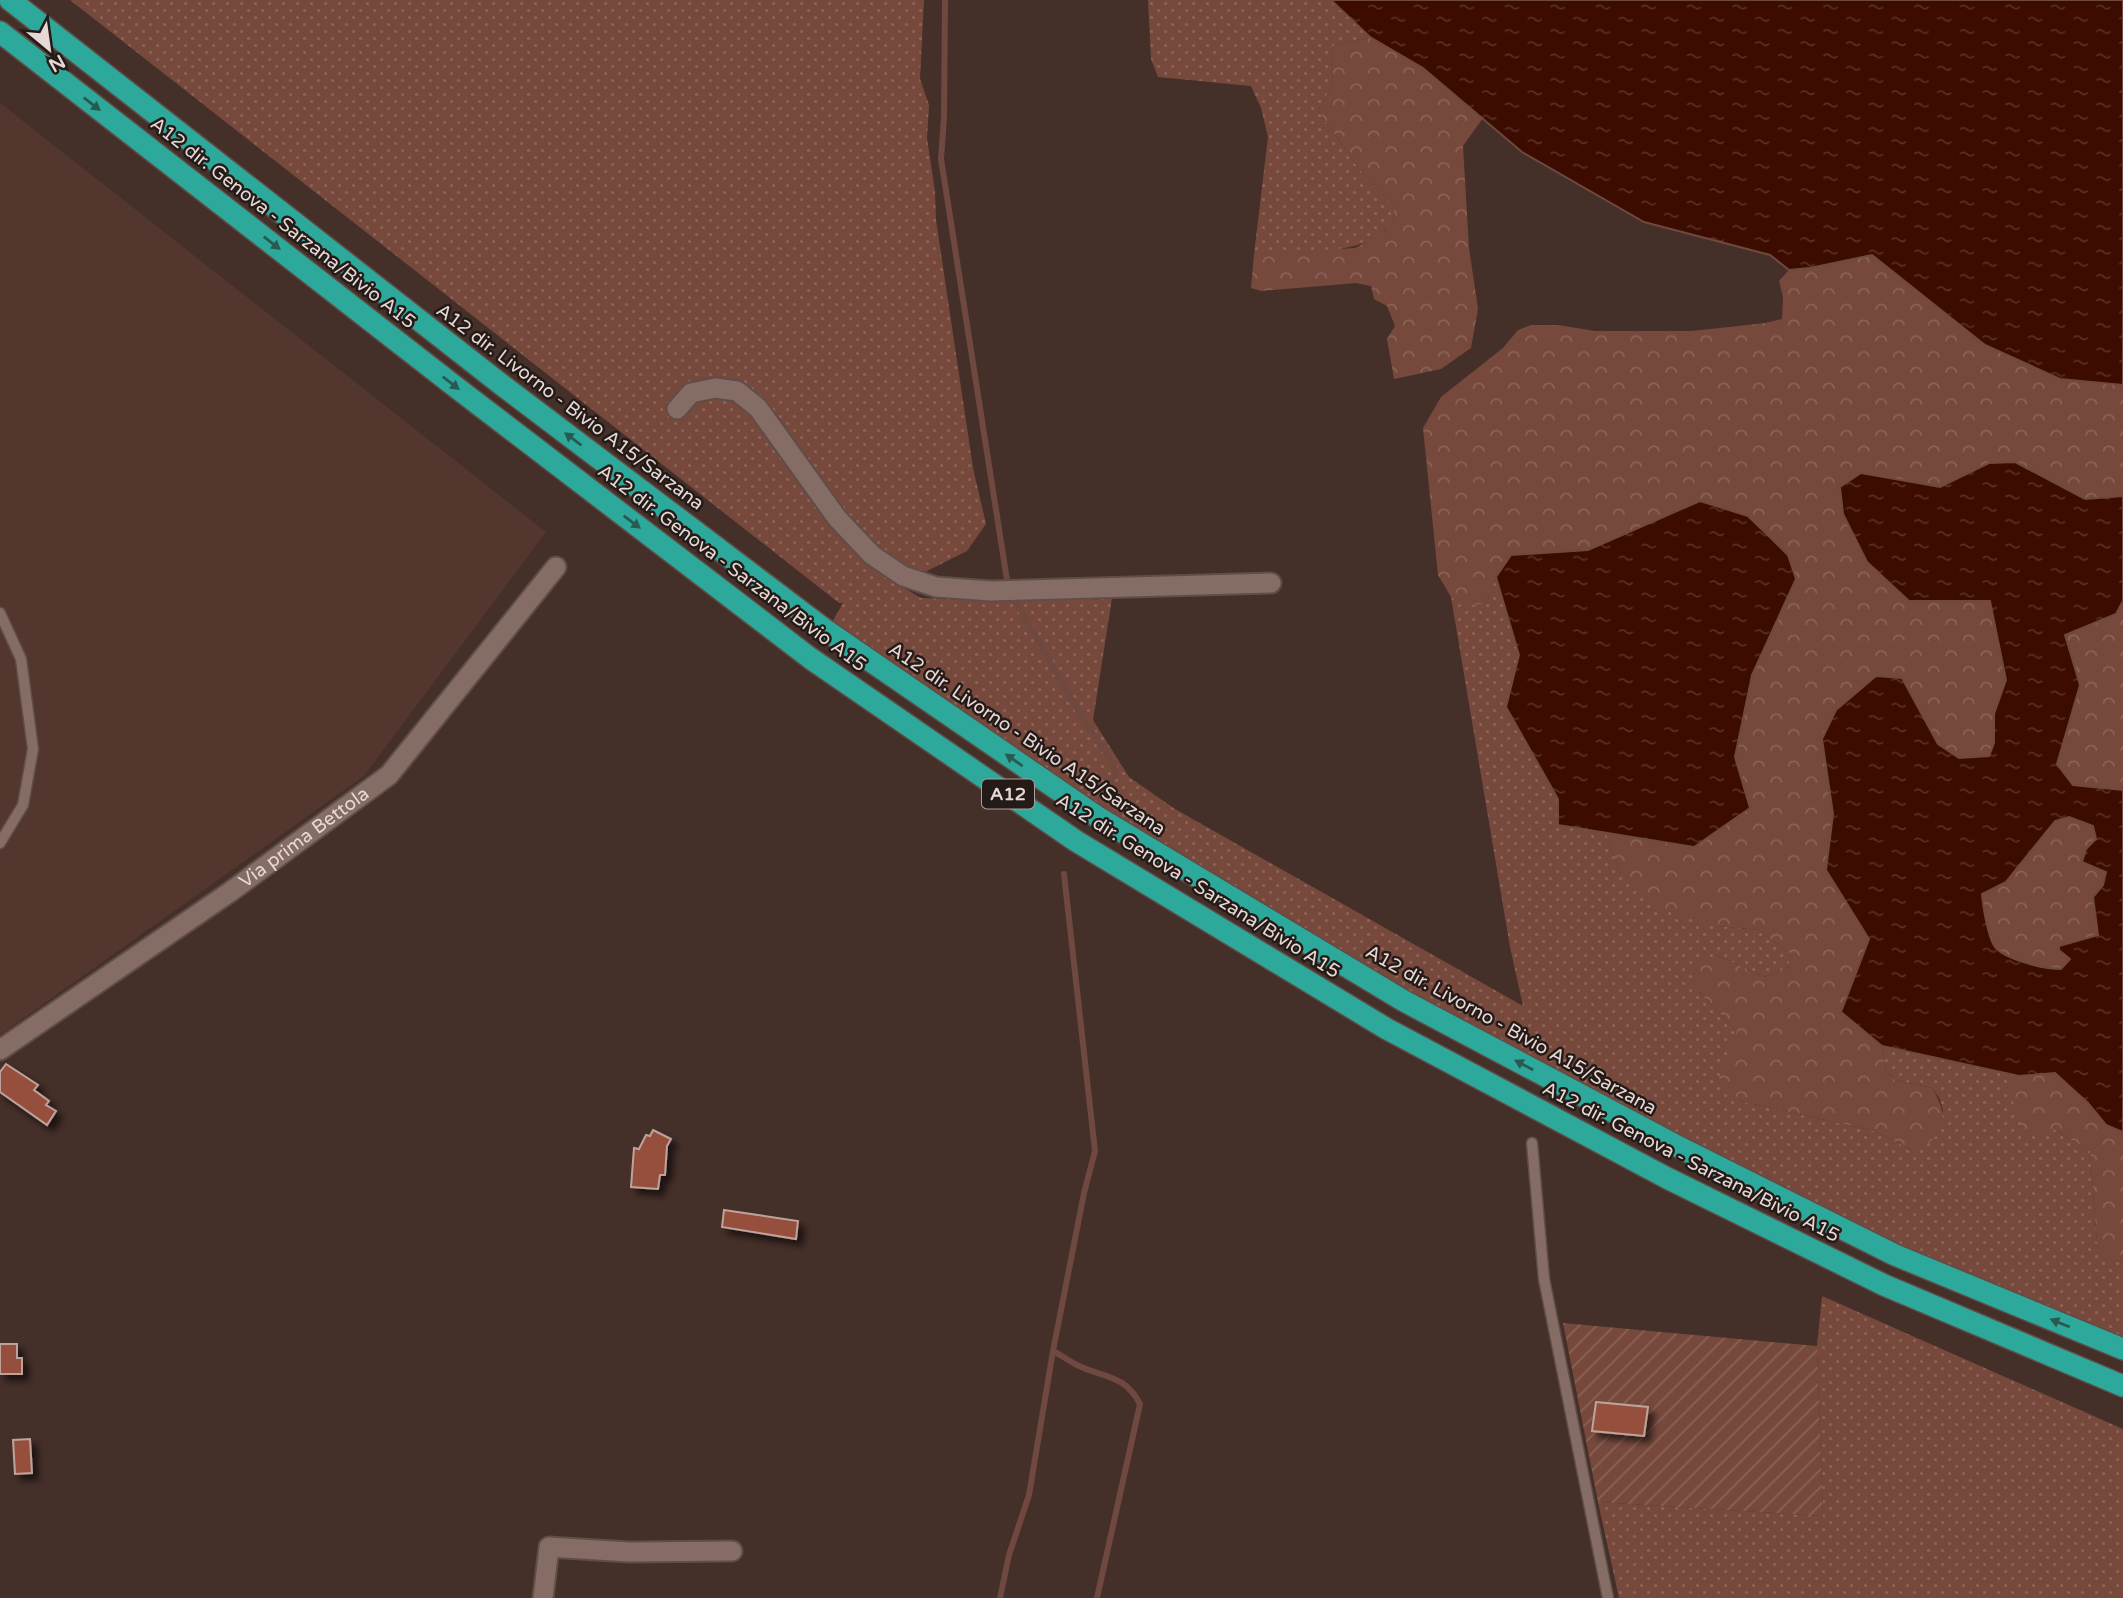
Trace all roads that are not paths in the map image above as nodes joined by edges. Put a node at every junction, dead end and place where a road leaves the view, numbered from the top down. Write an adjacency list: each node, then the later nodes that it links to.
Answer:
1 (10, 0): 10 (highway, A12 dir. Livorno - Bivio A15/Sarzana / A12, one-way to 1)
2 (0, 32): 11 (highway, A12 dir. Genova - Sarzana/Bivio A15 / A12, one-way to 11)
3 (677, 409): 5 (street)
4 (556, 567): 8 (street, Via prima Bettola)
5 (1271, 583)
6 (0, 613): 7 (lane)
7 (0, 843)
8 (0, 1050)
9 (1532, 1143): 14 (lane)
10 (2123, 1349)
11 (2123, 1386)
12 (732, 1551): 13 (street)
13 (542, 1598)
14 (1608, 1598)

